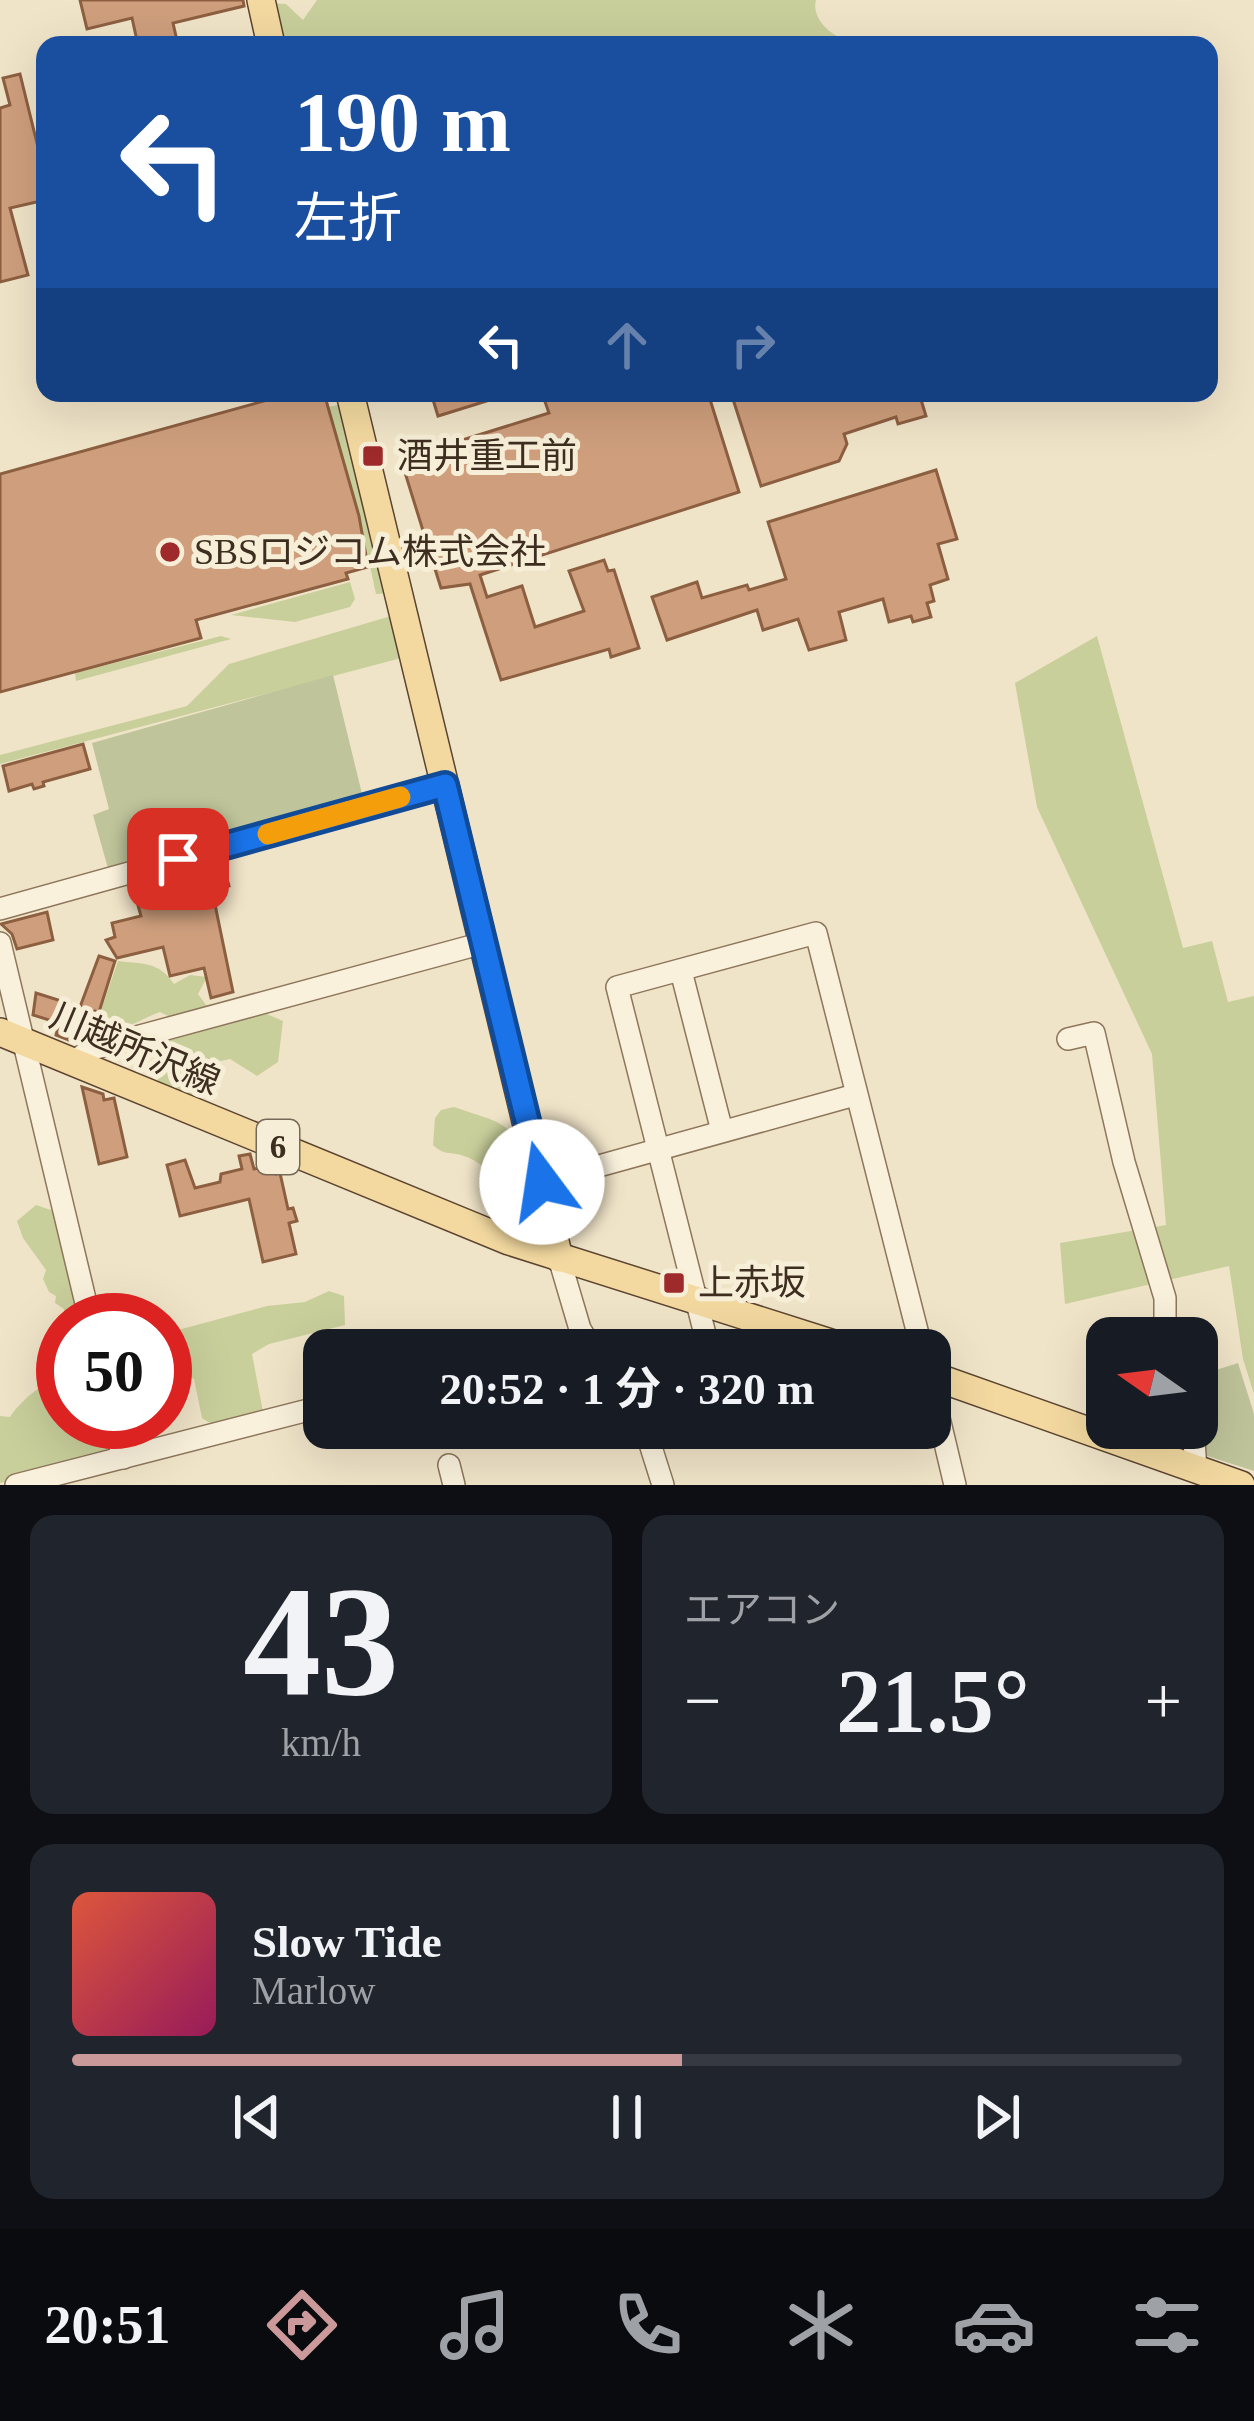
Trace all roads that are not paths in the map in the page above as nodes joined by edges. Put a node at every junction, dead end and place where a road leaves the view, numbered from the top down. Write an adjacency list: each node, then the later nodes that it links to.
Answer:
1 (261, 0): 2 (main road)
2 (270, 36)
3 (352, 402): 4 (main road)
4 (445, 785): 5 (street); 7 (main road)
5 (0, 909)
6 (0, 943): 9 (street)
7 (483, 943): 11 (street); 15 (main road)
8 (681, 971): 12 (street); 13 (street); 14 (street)
9 (12, 1036): 11 (main road, 川越所沢線 / 6); 17 (street)
10 (1067, 1039): 19 (street)
11 (73, 1063): 16 (main road, 川越所沢線 / 6)
12 (855, 1095): 13 (street); 23 (street)
13 (722, 1131): 14 (street)
14 (658, 1149): 15 (street); 18 (street)
15 (542, 1182): 16 (main road)
16 (559, 1258): 18 (main road, 川越所沢線 / 6); 20 (street)
17 (83, 1293)
18 (697, 1301): 21 (street); 22 (main road, 川越所沢線 / 6)
19 (1165, 1317)
20 (584, 1329)
21 (704, 1329)
22 (783, 1329)
23 (916, 1329)
24 (951, 1384): 31 (main road)
25 (303, 1411): 30 (street)
26 (121, 1449): 30 (street)
27 (652, 1449): 33 (street)
28 (947, 1449): 34 (street)
29 (1195, 1449): 31 (street)
30 (123, 1458): 32 (street)
31 (1196, 1468): 35 (main road)
32 (16, 1485)
33 (663, 1485)
34 (955, 1485)
35 (1241, 1485)

